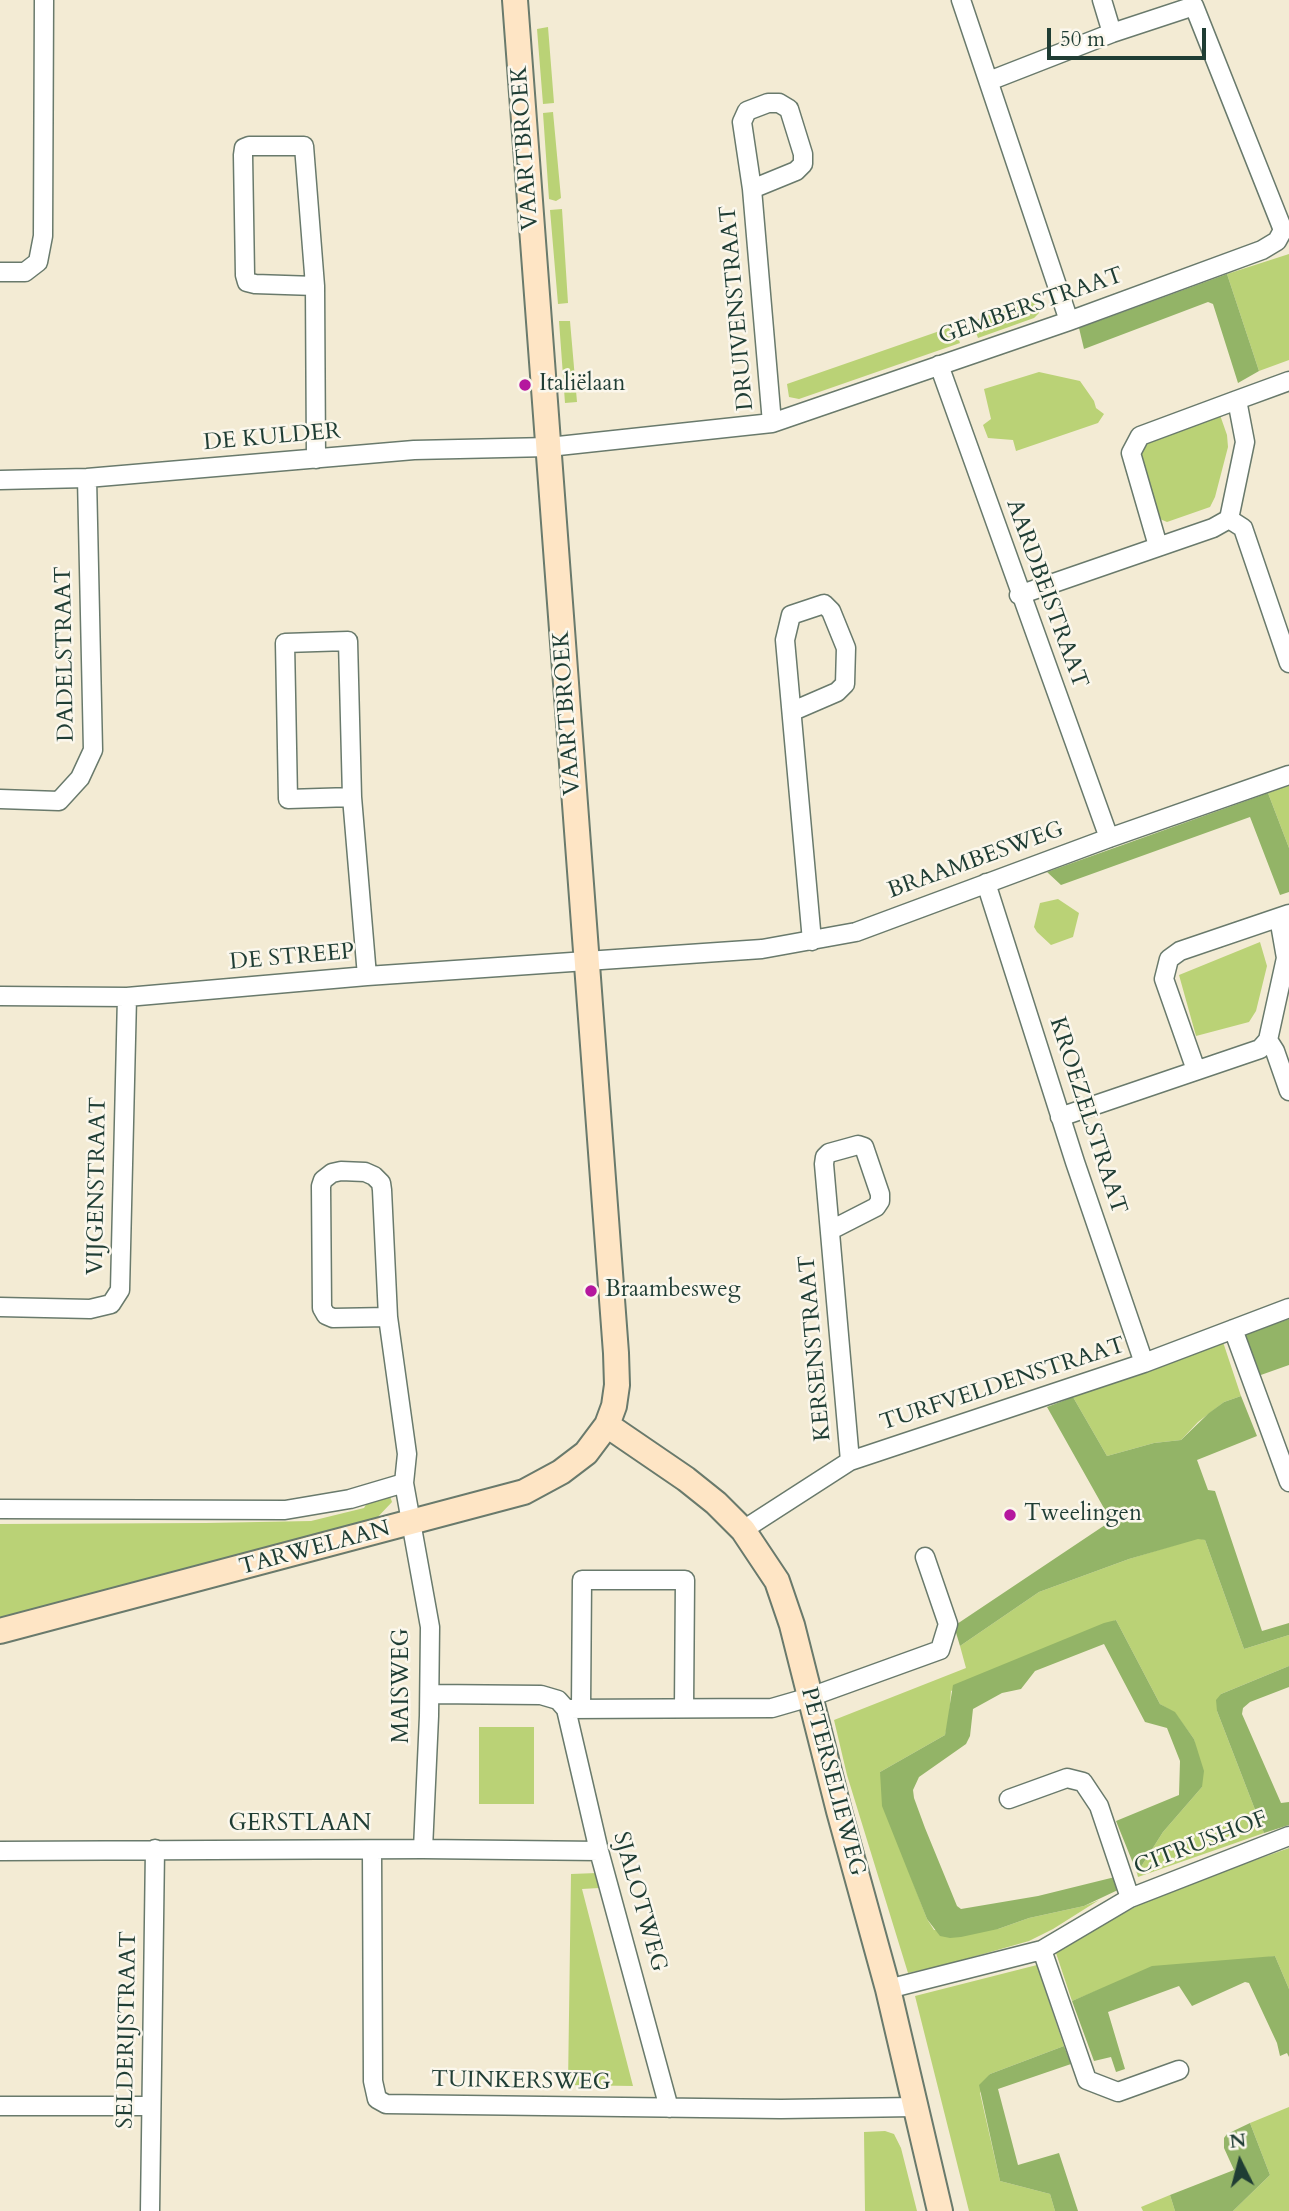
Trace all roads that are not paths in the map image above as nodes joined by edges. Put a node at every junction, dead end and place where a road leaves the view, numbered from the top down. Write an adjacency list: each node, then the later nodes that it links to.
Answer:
1 (44, 0): 9 (street)
2 (515, 0): 16 (street, VAARTBROEK)
3 (961, 0): 7 (street)
4 (1102, 0): 6 (street)
5 (1195, 3): 6 (street, GEMBERSTRAAT); 11 (street, GEMBERSTRAAT)
6 (1112, 33): 7 (street, GEMBERSTRAAT)
7 (989, 81): 11 (street)
8 (752, 189): 8 (street, DRUIVENSTRAAT); 15 (street, DRUIVENSTRAAT)
9 (0, 272)
10 (315, 286): 10 (street); 17 (street)
11 (1069, 321): 12 (street, GEMBERSTRAAT)
12 (939, 365): 15 (street, GEMBERSTRAAT); 22 (street, AARDBEISTRAAT)
13 (1289, 381): 14 (street)
14 (1237, 400): 20 (street); 21 (street)
15 (772, 423): 16 (street, GEMBERSTRAAT)
16 (549, 447): 17 (street, DE KULDER); 32 (street, VAARTBROEK)
17 (316, 459): 18 (street, DE KULDER)
18 (87, 478): 19 (street, DE KULDER); 27 (street, DADELSTRAAT)
19 (0, 480)
20 (1229, 519): 21 (street); 23 (street)
21 (1158, 546): 22 (street)
22 (1019, 595): 28 (street, AARDBEISTRAAT)
23 (1289, 663)
24 (793, 711): 24 (street); 31 (street)
25 (1289, 775): 28 (street, BRAAMBESWEG)
26 (352, 797): 26 (street); 33 (street)
27 (0, 799)
28 (1109, 838): 29 (street, BRAAMBESWEG)
29 (986, 883): 31 (street, BRAAMBESWEG); 39 (street, KROEZELSTRAAT)
30 (1284, 916): 36 (street); 37 (street)
31 (812, 940): 32 (street, BRAAMBESWEG)
32 (587, 961): 33 (street, DE STREEP); 46 (street, VAARTBROEK)
33 (367, 976): 35 (street, DE STREEP)
34 (0, 996): 35 (street, DE STREEP)
35 (127, 997): 41 (street, VIJGENSTRAAT)
36 (1268, 1040): 37 (street); 38 (street)
37 (1196, 1070): 39 (street)
38 (1289, 1091)
39 (1060, 1117): 45 (street, KROEZELSTRAAT)
40 (831, 1230): 40 (street, KERSENSTRAAT); 47 (street, KERSENSTRAAT)
41 (0, 1307)
42 (1289, 1308): 44 (street, TURFVELDENSTRAAT)
43 (388, 1317): 43 (street, MAISWEG); 49 (street, MAISWEG)
44 (1233, 1329): 45 (street, TURFVELDENSTRAAT); 48 (street)
45 (1144, 1363): 47 (street, TURFVELDENSTRAAT)
46 (607, 1424): 51 (street, TARWELAAN); 52 (street, PETERSELIEWEG)
47 (850, 1461): 52 (street, TURFVELDENSTRAAT)
48 (1289, 1482)
49 (404, 1483): 50 (street, TARWELAAN); 51 (street, MAISWEG)
50 (0, 1509)
51 (411, 1524): 54 (street, TARWELAAN); 55 (street, MAISWEG)
52 (743, 1530): 56 (street, PETERSELIEWEG)
53 (925, 1557): 56 (street)
54 (0, 1631)
55 (430, 1694): 57 (street); 62 (street, MAISWEG)
56 (810, 1697): 58 (street); 68 (street, PETERSELIEWEG)
57 (574, 1708): 58 (street); 58 (street, SJALOTWEG); 65 (street, SJALOTWEG)
58 (684, 1708)
59 (1009, 1799): 66 (street, CITRUSHOF)
60 (1289, 1836): 66 (street, CITRUSHOF)
61 (155, 1849): 63 (street, GERSTLAAN); 64 (street, GERSTLAAN); 71 (street, SELDERIJSTRAAT)
62 (423, 1849): 63 (street, GERSTLAAN); 65 (street, GERSTLAAN)
63 (372, 1850): 73 (street, TUINKERSWEG)
64 (0, 1851)
65 (599, 1851): 73 (street, SJALOTWEG)
66 (1130, 1898): 67 (street, CITRUSHOF)
67 (1042, 1950): 68 (street, CITRUSHOF); 69 (street)
68 (888, 1989): 72 (street, PETERSELIEWEG)
69 (1179, 2070)
70 (0, 2106): 71 (street)
71 (151, 2106): 74 (street, SELDERIJSTRAAT)
72 (915, 2107): 73 (street, TUINKERSWEG); 75 (street, PETERSELIEWEG)
73 (669, 2108)
74 (150, 2211)
75 (940, 2211)

